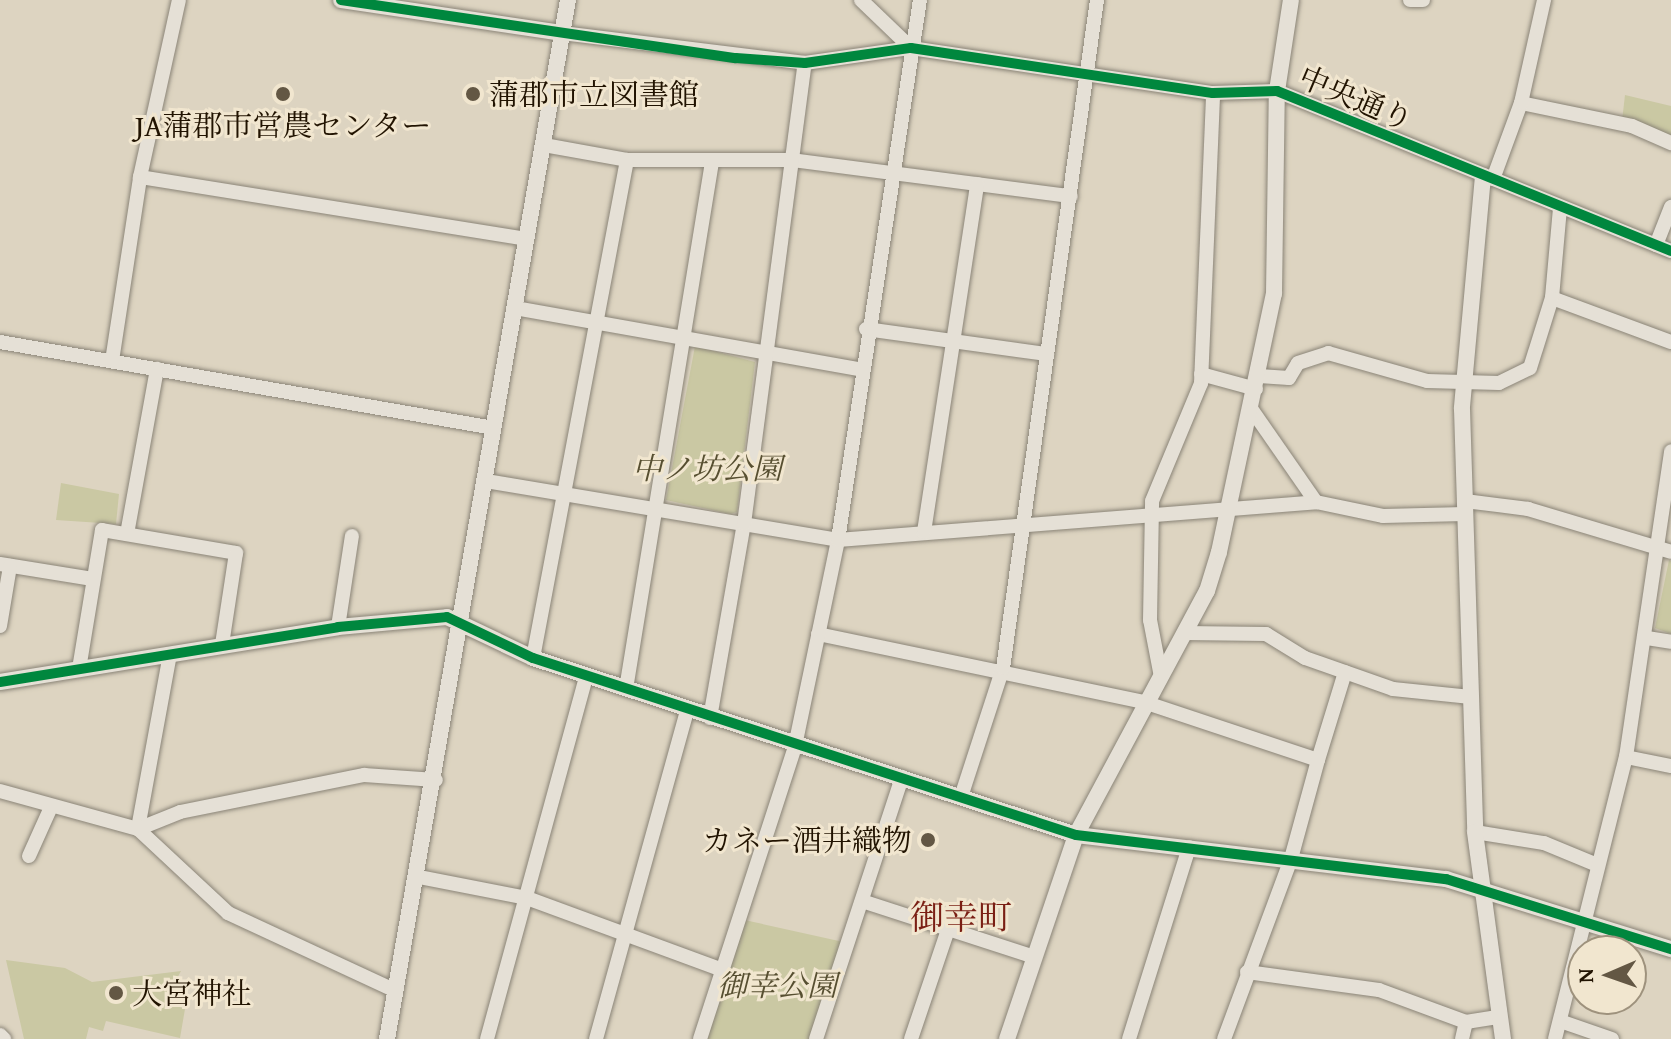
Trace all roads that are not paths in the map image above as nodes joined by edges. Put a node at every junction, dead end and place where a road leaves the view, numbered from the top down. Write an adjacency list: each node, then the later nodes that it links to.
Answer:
1 (179, 0): 24 (street)
2 (348, 0): 11 (street)
3 (568, 0): 11 (street)
4 (861, 0): 12 (street)
5 (920, 0): 12 (street)
6 (1097, 0): 14 (street)
7 (1291, 0): 15 (street)
8 (1410, 0): 9 (street)
9 (1423, 0)
10 (1544, 0): 17 (street)
11 (562, 33): 13 (street, 中央通り); 19 (street)
12 (911, 48): 13 (street, 中央通り); 14 (street, 中央通り); 23 (street)
13 (805, 63): 21 (street)
14 (1087, 73): 16 (street, 中央通り); 27 (street)
15 (1277, 91): 16 (street, 中央通り); 25 (street, 中央通り); 47 (street)
16 (1213, 93): 46 (street)
17 (1521, 103): 18 (street); 25 (street)
18 (1671, 143)
19 (544, 145): 20 (street); 30 (street)
20 (627, 160): 22 (street); 35 (street)
21 (792, 160): 22 (street); 23 (street); 41 (street)
22 (712, 162): 37 (street)
23 (892, 171): 26 (street); 36 (street)
24 (140, 177): 30 (street); 43 (street)
25 (1488, 178): 29 (street, 中央通り); 48 (street)
26 (977, 184): 27 (street); 39 (street)
27 (1071, 196): 42 (street)
28 (1671, 207): 31 (street)
29 (1560, 208): 31 (street, 中央通り); 33 (street)
30 (527, 239): 34 (street)
31 (1656, 245): 32 (street, 中央通り)
32 (1671, 251)
33 (1552, 298): 40 (street); 48 (street)
34 (515, 308): 35 (street); 50 (street)
35 (596, 323): 37 (street); 53 (street)
36 (866, 329): 39 (street); 45 (street)
37 (681, 337): 41 (street); 55 (street)
38 (0, 342): 43 (street)
39 (952, 342): 42 (street); 61 (street)
40 (1671, 342)
41 (767, 351): 45 (street); 59 (street)
42 (1047, 354): 60 (street)
43 (112, 361): 44 (street)
44 (157, 369): 50 (street); 62 (street)
45 (862, 370): 64 (street)
46 (1201, 374): 47 (street); 58 (street)
47 (1257, 382): 48 (street); 49 (street)
48 (1463, 383): 56 (street)
49 (1252, 410): 54 (street); 57 (street)
50 (494, 428): 52 (street)
51 (1671, 451): 65 (street)
52 (486, 481): 53 (street); 70 (street)
53 (561, 495): 55 (street); 78 (street)
54 (1316, 502): 56 (street); 57 (street)
55 (653, 508): 59 (street); 85 (street)
56 (1465, 508): 65 (street); 86 (street)
57 (1229, 512): 58 (street); 72 (street)
58 (1152, 518): 60 (street); 83 (street)
59 (744, 524): 64 (street); 89 (street)
60 (1021, 526): 61 (street); 79 (street)
61 (924, 532): 64 (street)
62 (127, 534): 68 (street); 76 (street)
63 (352, 536): 71 (street)
64 (838, 540): 73 (street)
65 (1656, 548): 66 (street); 74 (street)
66 (1671, 552)
67 (5, 565): 68 (street); 69 (street)
68 (93, 579): 80 (street)
69 (0, 626)
70 (462, 626): 71 (street); 78 (street); 95 (street)
71 (338, 627): 76 (street)
72 (1184, 633): 81 (street); 83 (street)
73 (818, 634): 79 (street); 90 (street)
74 (1647, 638): 75 (street); 91 (street)
75 (1671, 642)
76 (222, 645): 77 (street)
77 (170, 654): 80 (street); 99 (street)
78 (533, 658): 82 (street)
79 (1003, 668): 87 (street); 97 (street)
80 (79, 669): 84 (street)
81 (1345, 672): 86 (street); 92 (street)
82 (586, 676): 85 (street); 108 (street)
83 (1161, 677): 87 (street)
84 (0, 682)
85 (626, 689): 88 (street)
86 (1471, 697): 100 (street)
87 (1147, 703): 92 (street); 101 (street)
88 (687, 711): 89 (street); 111 (street)
89 (710, 718): 90 (street)
90 (795, 746): 94 (street); 115 (street)
91 (1626, 757): 93 (street); 105 (street)
92 (1318, 760): 104 (street)
93 (1671, 766)
94 (902, 777): 97 (street); 109 (street)
95 (436, 780): 99 (street); 106 (street)
96 (0, 791): 98 (street)
97 (961, 797): 101 (street)
98 (51, 807): 99 (street); 103 (street)
99 (138, 829): 117 (street)
100 (1475, 832): 105 (street); 107 (street)
101 (1076, 835): 102 (street); 114 (street)
102 (1189, 847): 104 (street); 130 (street)
103 (29, 856)
104 (1291, 859): 107 (street); 116 (street)
105 (1597, 865): 110 (street)
106 (419, 877): 108 (street); 117 (street)
107 (1480, 887): 110 (street); 118 (street)
108 (527, 898): 111 (street); 124 (street)
109 (862, 901): 112 (street); 127 (street)
110 (1582, 918): 113 (street); 119 (street)
111 (628, 929): 115 (street); 125 (street)
112 (948, 930): 114 (street); 128 (street)
113 (1671, 949)
114 (1031, 956): 129 (street)
115 (723, 970): 126 (street)
116 (1247, 972): 120 (street); 131 (street)
117 (396, 991): 123 (street)
118 (1498, 1017): 120 (street); 133 (street)
119 (1560, 1021): 134 (street); 135 (street)
120 (1466, 1022): 132 (street)
121 (0, 1035): 122 (street)
122 (4, 1039)
123 (387, 1039)
124 (487, 1039)
125 (596, 1039)
126 (700, 1039)
127 (816, 1039)
128 (911, 1039)
129 (1007, 1039)
130 (1129, 1039)
131 (1224, 1039)
132 (1462, 1039)
133 (1503, 1039)
134 (1555, 1039)
135 (1612, 1039)

